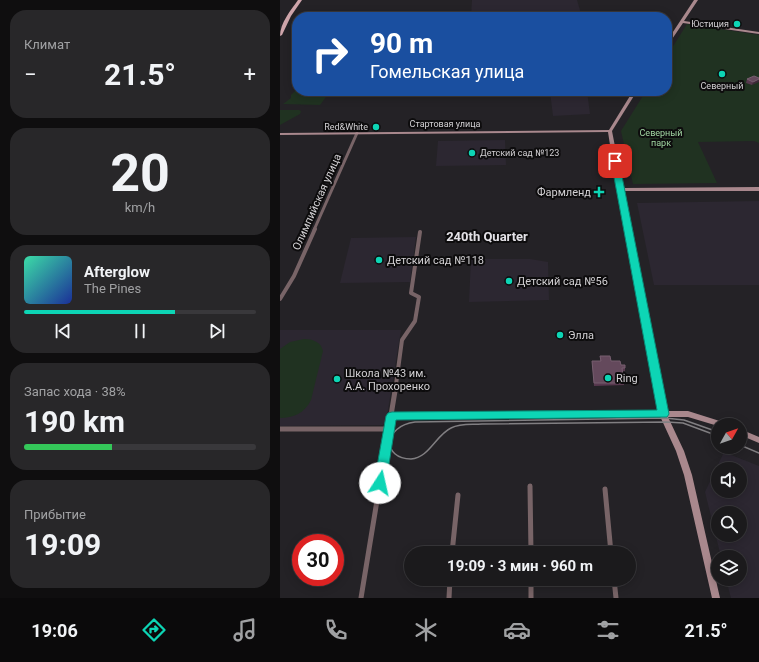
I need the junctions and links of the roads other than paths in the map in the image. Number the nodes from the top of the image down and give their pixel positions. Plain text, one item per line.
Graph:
1 (300, 0) edge
2 (696, 0) edge
3 (682, 22) junction
4 (759, 33) edge
5 (280, 35) edge
6 (672, 37) edge
7 (632, 96) edge
8 (610, 131) junction
9 (357, 133) junction
10 (280, 134) edge
11 (759, 189) edge
12 (620, 190) junction
13 (420, 232) dead end
14 (280, 299) edge
15 (663, 414) junction
16 (392, 416) junction
17 (711, 421) edge
18 (280, 429) edge
19 (389, 429) junction
20 (747, 435) edge
21 (759, 440) edge
22 (530, 486) dead end
23 (604, 489) dead end
24 (458, 495) dead end
25 (453, 546) edge
26 (531, 546) edge
27 (610, 546) edge
28 (449, 586) edge
29 (531, 586) edge
30 (615, 586) edge
31 (360, 598) edge
32 (448, 598) edge
33 (531, 598) edge
34 (616, 598) edge
35 (716, 598) edge

1 - 5 main road
2 - 3 main road
3 - 4 main road
3 - 6 main road
7 - 8 main road
8 - 9 main road, Стартовая улица
8 - 12 main road
9 - 10 main road, Стартовая улица
9 - 14 street, Олимпийская улица
11 - 12 main road
12 - 15 main road
13 - 16 street
15 - 16 street
15 - 17 main road
15 - 35 main road
16 - 19 street
18 - 19 street
19 - 31 street
20 - 21 main road
22 - 26 street
23 - 27 street
24 - 25 street
28 - 32 street
29 - 33 street
30 - 34 street

